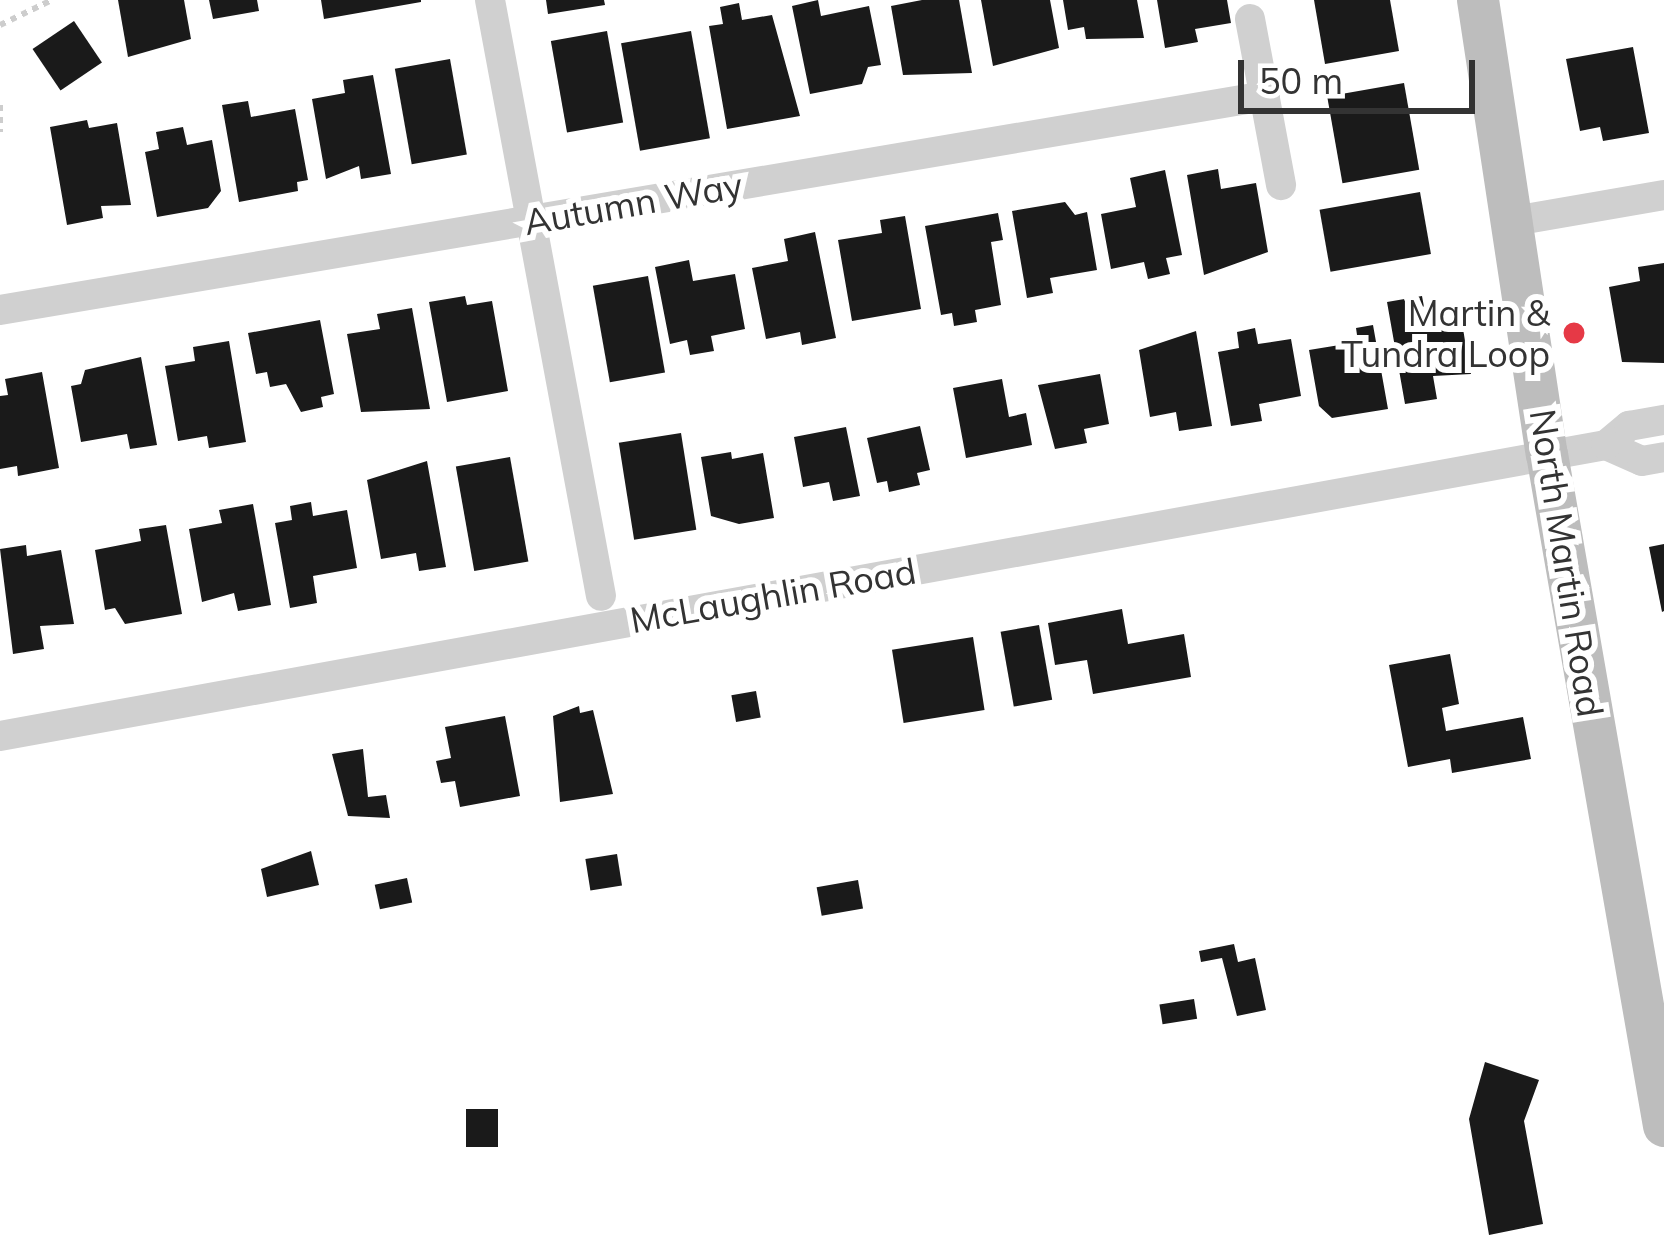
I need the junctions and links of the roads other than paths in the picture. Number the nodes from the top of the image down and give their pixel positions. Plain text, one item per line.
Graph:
1 (490, 0) edge
2 (1478, 0) edge
3 (1250, 19) dead end
4 (1265, 96) junction
5 (1281, 185) dead end
6 (1664, 195) edge
7 (531, 220) junction
8 (1514, 221) junction
9 (0, 310) edge
10 (1664, 419) edge
11 (1606, 445) junction
12 (1547, 454) junction
13 (1664, 457) edge
14 (601, 596) dead end
15 (0, 736) edge
16 (1664, 1126) edge

1 - 7 street
2 - 8 street, North Martin Road
3 - 4 street
4 - 5 street
4 - 7 street, Autumn Way
6 - 8 street
7 - 9 street, Autumn Way
7 - 14 street
8 - 12 street, North Martin Road
10 - 11 street
11 - 12 street, McLaughlin Road
11 - 13 street
12 - 15 street, McLaughlin Road
12 - 16 street, North Martin Road

